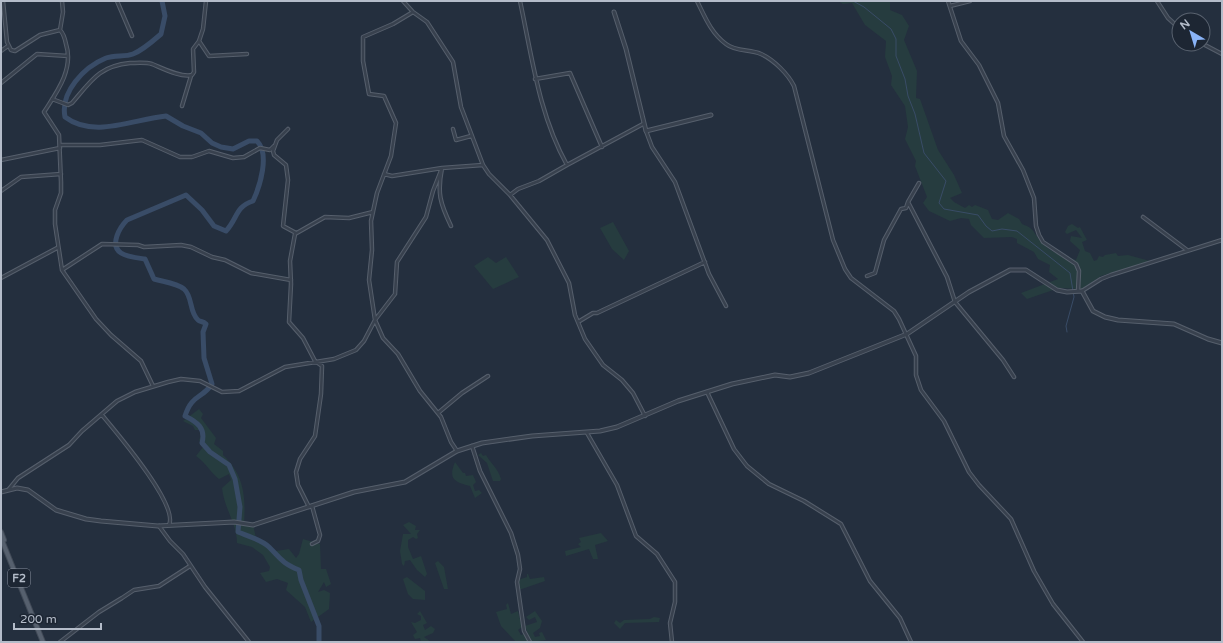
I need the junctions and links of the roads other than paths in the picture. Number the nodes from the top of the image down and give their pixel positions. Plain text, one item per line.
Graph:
1 (3, 1) edge
2 (62, 1) edge
3 (117, 1) edge
4 (206, 1) edge
5 (403, 1) edge
6 (520, 1) edge
7 (697, 1) edge
8 (948, 1) edge
9 (970, 1) edge
10 (1157, 1) edge
11 (950, 6) junction
12 (412, 12) junction
13 (614, 12) dead end
14 (1171, 21) edge
15 (60, 30) junction
16 (132, 36) dead end
17 (199, 41) junction
18 (8, 46) junction
19 (1211, 48) edge
20 (1, 50) edge
21 (247, 54) dead end
22 (1222, 54) edge
23 (68, 56) junction
24 (190, 76) junction
25 (536, 79) junction
26 (1, 83) edge
27 (52, 99) junction
28 (182, 106) dead end
29 (712, 115) dead end
30 (643, 124) junction
31 (288, 129) dead end
32 (453, 129) dead end
33 (646, 131) junction
34 (471, 136) junction
35 (274, 146) junction
36 (60, 147) junction
37 (602, 147) junction
38 (1, 160) edge
39 (483, 165) junction
40 (567, 166) junction
41 (442, 168) junction
42 (61, 174) junction
43 (384, 174) junction
44 (919, 183) dead end
45 (1, 191) edge
46 (510, 194) junction
47 (908, 202) junction
48 (373, 212) junction
49 (1143, 217) dead end
50 (451, 226) dead end
51 (296, 233) junction
52 (1222, 240) edge
53 (57, 248) junction
54 (1187, 250) junction
55 (705, 262) junction
56 (62, 270) junction
57 (867, 276) dead end
58 (1, 278) edge
59 (291, 280) junction
60 (1075, 291) junction
61 (1082, 291) junction
62 (955, 302) junction
63 (726, 306) dead end
64 (375, 320) junction
65 (578, 322) junction
66 (907, 334) junction
67 (1222, 343) edge
68 (318, 362) junction
69 (488, 376) dead end
70 (1014, 377) dead end
71 (153, 386) junction
72 (707, 392) junction
73 (438, 413) junction
74 (102, 415) junction
75 (645, 416) junction
76 (587, 433) junction
77 (472, 446) junction
78 (457, 451) junction
79 (9, 489) junction
80 (1, 492) edge
81 (311, 506) junction
82 (169, 524) junction
83 (158, 526) junction
84 (1, 532) edge
85 (1, 538) edge
86 (312, 544) dead end
87 (190, 566) junction
88 (36, 624) junction
89 (43, 642) edge
90 (60, 642) edge
91 (249, 642) edge
92 (530, 642) edge
93 (672, 642) edge
94 (911, 642) edge
95 (1083, 642) edge

1 - 18 street
2 - 15 street
3 - 16 street
4 - 17 street
5 - 12 street
6 - 25 street
7 - 66 street
8 - 11 street
9 - 11 street
10 - 14 street
11 - 60 street
12 - 34 street
12 - 43 street
13 - 30 street
15 - 18 street
15 - 23 street
17 - 21 street
17 - 24 street
18 - 20 street
19 - 22 street
23 - 26 street
23 - 27 street
24 - 27 street
24 - 28 street
25 - 37 street
25 - 40 street
27 - 36 street
29 - 33 street
30 - 33 street
30 - 37 street
31 - 35 street
32 - 34 street
33 - 55 street
34 - 39 street
35 - 36 street
35 - 51 street
36 - 38 street
36 - 42 street
37 - 40 street
39 - 41 street
39 - 46 street
40 - 46 street
41 - 43 street
41 - 50 street
41 - 64 street
42 - 45 street
42 - 53 street
43 - 48 street
44 - 47 street
46 - 65 street
47 - 57 street
47 - 62 street
48 - 51 street
48 - 64 street
49 - 54 street
51 - 59 street
52 - 54 street
53 - 56 street
53 - 58 street
54 - 61 street
55 - 63 street
55 - 65 street
56 - 59 street
56 - 71 street
59 - 68 street
60 - 61 street
60 - 62 street
61 - 67 street
62 - 66 street
62 - 70 street
64 - 68 street
64 - 73 street
65 - 75 street
66 - 72 street
66 - 95 street
68 - 71 street
68 - 81 street
69 - 73 street
71 - 74 street
72 - 75 street
72 - 94 street
73 - 78 street
74 - 79 street
74 - 82 street
75 - 76 street
76 - 77 street
76 - 93 street
77 - 78 street
77 - 92 street
78 - 81 street
79 - 80 street
79 - 83 street
81 - 82 street
81 - 86 street
82 - 83 street
83 - 87 street
84 - 88 main road, F2
85 - 88 main road, F2
87 - 90 street
87 - 91 street
88 - 89 main road, F2

